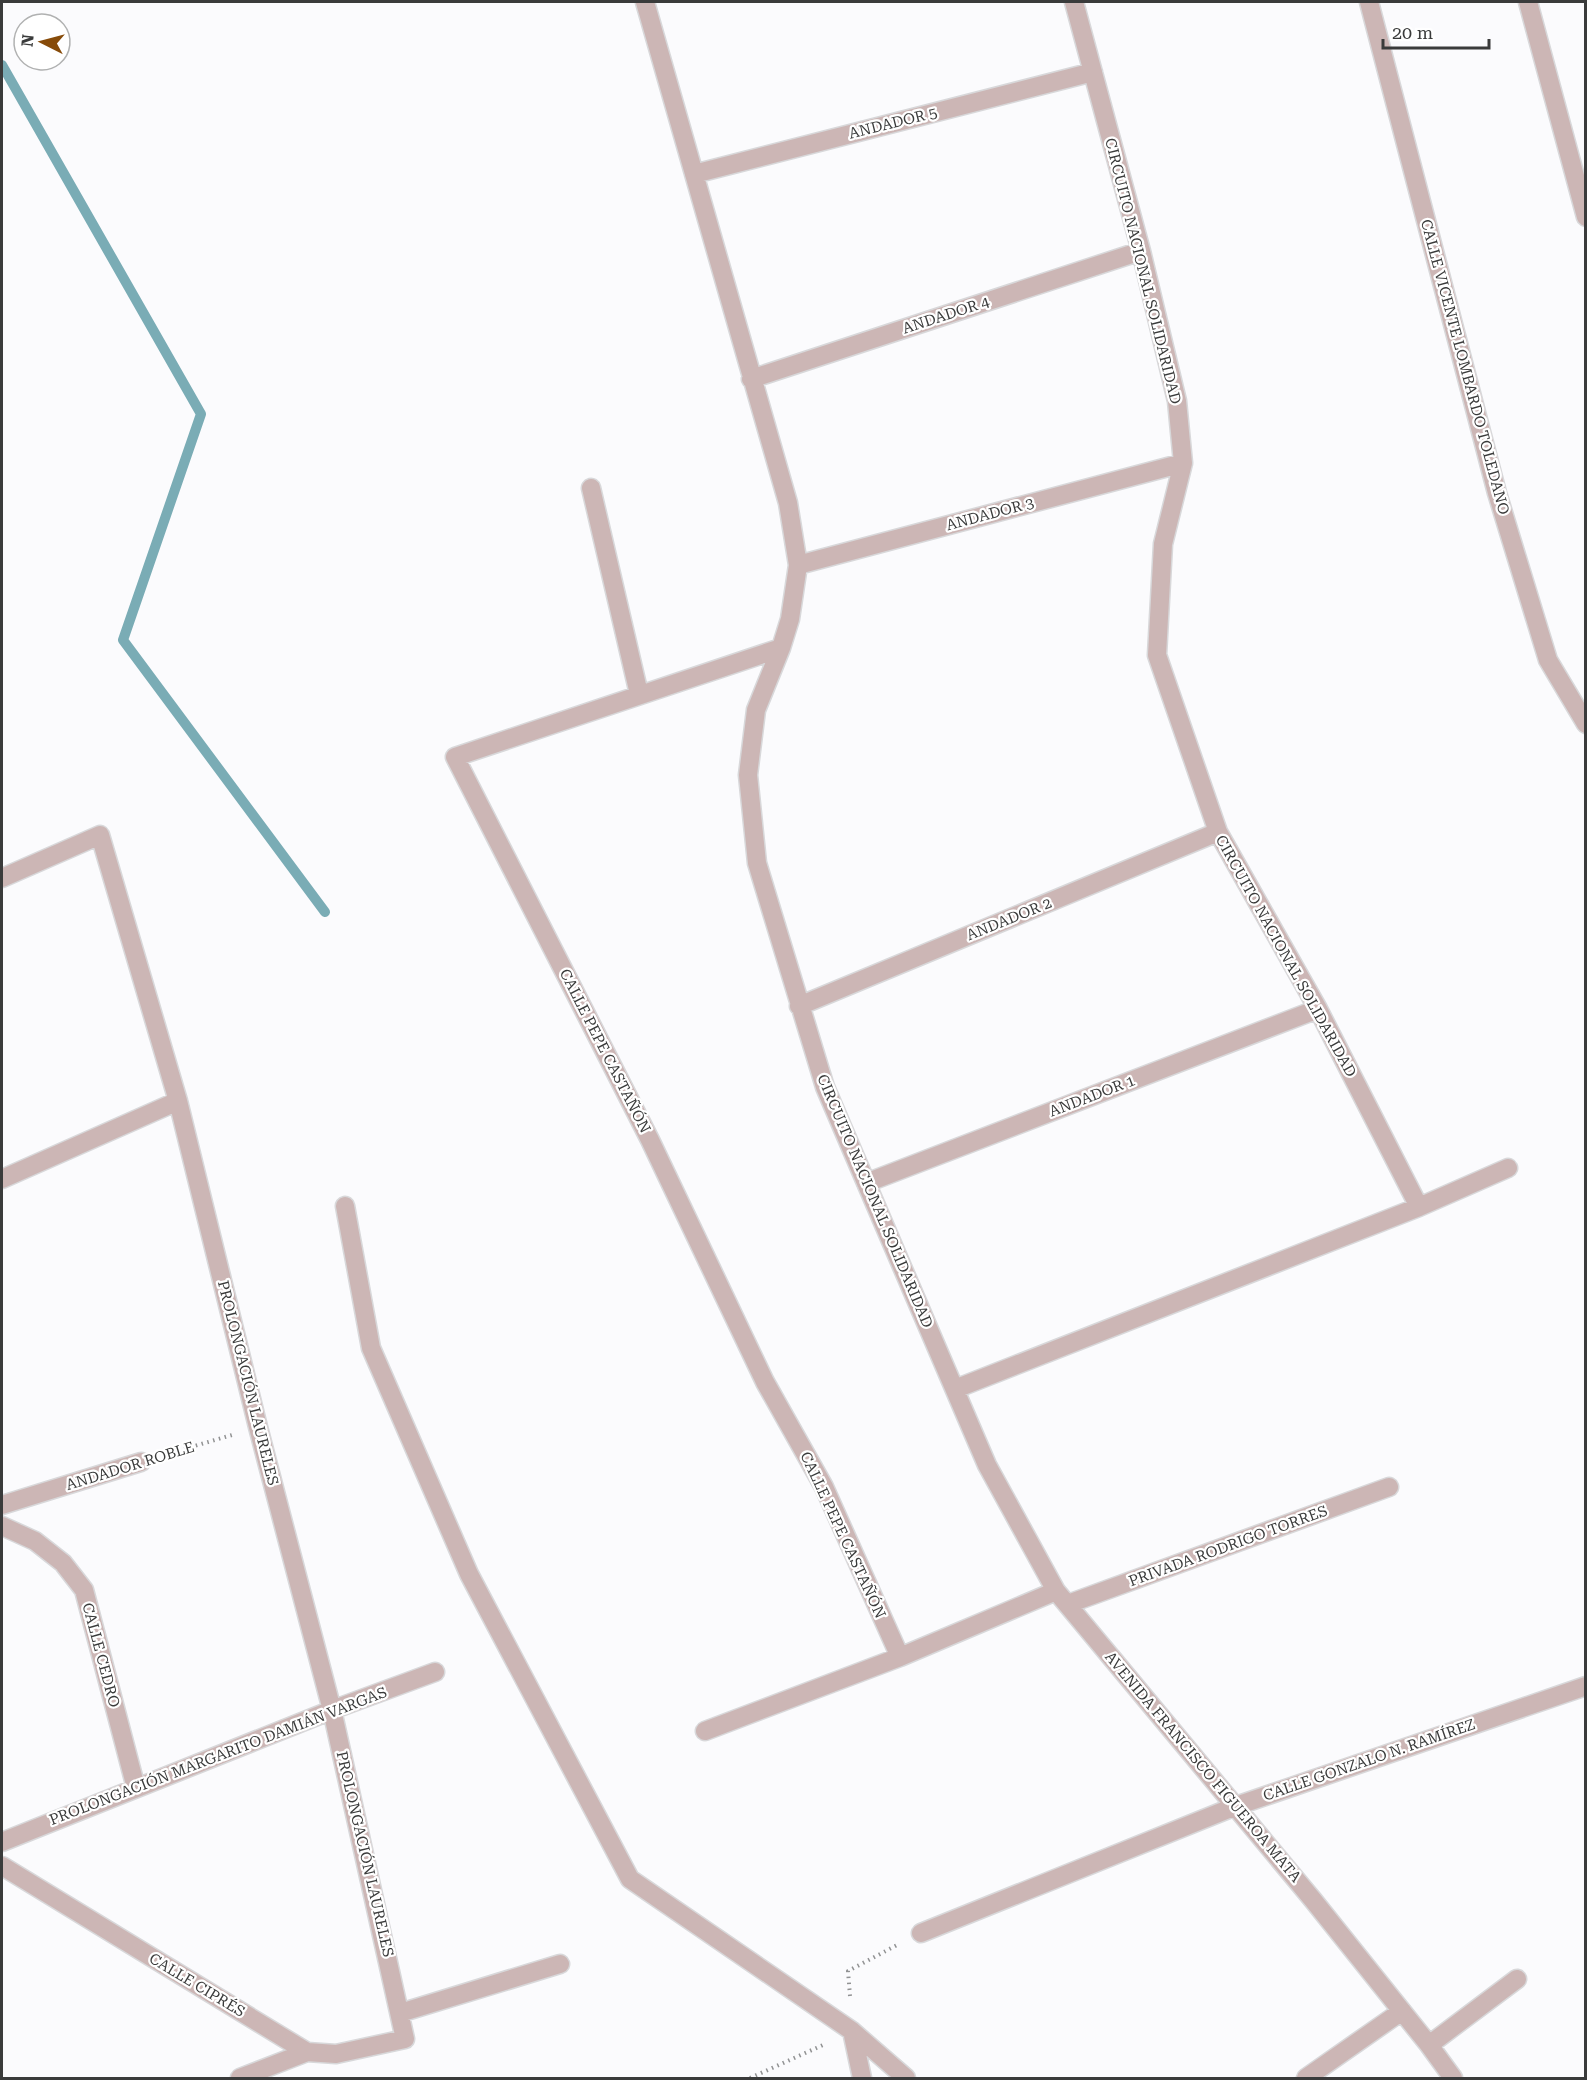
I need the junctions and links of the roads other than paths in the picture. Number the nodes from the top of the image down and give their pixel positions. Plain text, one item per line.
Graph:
1 (645, 2) edge
2 (1074, 2) edge
3 (1369, 2) edge
4 (1528, 2) edge
5 (1093, 72) junction
6 (694, 174) junction
7 (1586, 217) edge
8 (1141, 251) junction
9 (751, 379) junction
10 (1183, 463) junction
11 (591, 488) dead end
12 (798, 565) junction
13 (781, 648) junction
14 (639, 694) junction
15 (1583, 713) edge
16 (1218, 832) junction
17 (2, 878) edge
18 (799, 1006) junction
19 (1318, 1009) junction
20 (178, 1101) junction
21 (1508, 1168) dead end
22 (2, 1179) edge
23 (866, 1183) junction
24 (345, 1206) dead end
25 (1419, 1207) junction
26 (955, 1389) junction
27 (141, 1462) road end
28 (1389, 1487) dead end
29 (2, 1505) edge
30 (2, 1526) edge
31 (1062, 1597) junction
32 (900, 1657) junction
33 (435, 1672) dead end
34 (1586, 1686) edge
35 (332, 1710) junction
36 (705, 1731) dead end
37 (135, 1788) junction
38 (1236, 1806) junction
39 (2, 1842) edge
40 (2, 1866) edge
41 (921, 1933) road end
42 (560, 1964) dead end
43 (1516, 1979) dead end
44 (1402, 2011) junction
45 (400, 2013) junction
46 (852, 2031) junction
47 (405, 2038) joint
48 (1429, 2045) junction
49 (307, 2052) junction
50 (240, 2079) edge
51 (862, 2079) edge
52 (906, 2079) edge
53 (1306, 2079) edge
54 (1453, 2079) edge

1 - 6 street, CIRCUITO NACIONAL SOLIDARIDAD
2 - 5 street, CIRCUITO NACIONAL SOLIDARIDAD
3 - 15 street, CALLE VICENTE LOMBARDO TOLEDANO
4 - 7 street
5 - 6 street, ANDADOR 5
5 - 8 street, CIRCUITO NACIONAL SOLIDARIDAD
6 - 9 street, CIRCUITO NACIONAL SOLIDARIDAD
8 - 9 street, ANDADOR 4
8 - 10 street, CIRCUITO NACIONAL SOLIDARIDAD
9 - 12 street, CIRCUITO NACIONAL SOLIDARIDAD
10 - 12 street, ANDADOR 3
10 - 16 street, CIRCUITO NACIONAL SOLIDARIDAD
11 - 14 street
12 - 13 street, CIRCUITO NACIONAL SOLIDARIDAD
13 - 14 street, CALLE PEPE CASTAÑÓN
13 - 18 street, CIRCUITO NACIONAL SOLIDARIDAD
14 - 32 street, CALLE PEPE CASTAÑÓN
16 - 18 street, ANDADOR 2
16 - 19 street, CIRCUITO NACIONAL SOLIDARIDAD
17 - 20 street, PROLONGACIÓN LAURELES
18 - 23 street, CIRCUITO NACIONAL SOLIDARIDAD
19 - 23 street, ANDADOR 1
19 - 25 street, CIRCUITO NACIONAL SOLIDARIDAD
20 - 22 street
20 - 35 street, PROLONGACIÓN LAURELES
21 - 25 street
23 - 26 street, CIRCUITO NACIONAL SOLIDARIDAD
24 - 46 street
25 - 26 street
26 - 31 street, CIRCUITO NACIONAL SOLIDARIDAD
27 - 29 street, ANDADOR ROBLE
28 - 31 street, PRIVADA RODRIGO TORRES
30 - 37 street, CALLE CEDRO
31 - 32 street
31 - 38 street, AVENIDA FRANCISCO FIGUEROA MATA
32 - 36 street
33 - 35 street, PROLONGACIÓN MARGARITO DAMIÁN VARGAS
34 - 38 street, CALLE GONZALO N. RAMÍREZ
35 - 37 street, PROLONGACIÓN MARGARITO DAMIÁN VARGAS
35 - 45 street, PROLONGACIÓN LAURELES
37 - 39 street, PROLONGACIÓN MARGARITO DAMIÁN VARGAS
38 - 41 street, CALLE GONZALO N. RAMÍREZ
38 - 44 street, AVENIDA FRANCISCO FIGUEROA MATA
40 - 49 street, CALLE CIPRÉS
42 - 45 street
43 - 48 street
44 - 48 street, AVENIDA FRANCISCO FIGUEROA MATA
44 - 53 street
45 - 47 street, PROLONGACIÓN LAURELES
46 - 51 street
46 - 52 street
47 - 49 street, CALLE CIPRÉS
48 - 54 street, AVENIDA FRANCISCO FIGUEROA MATA
49 - 50 street

